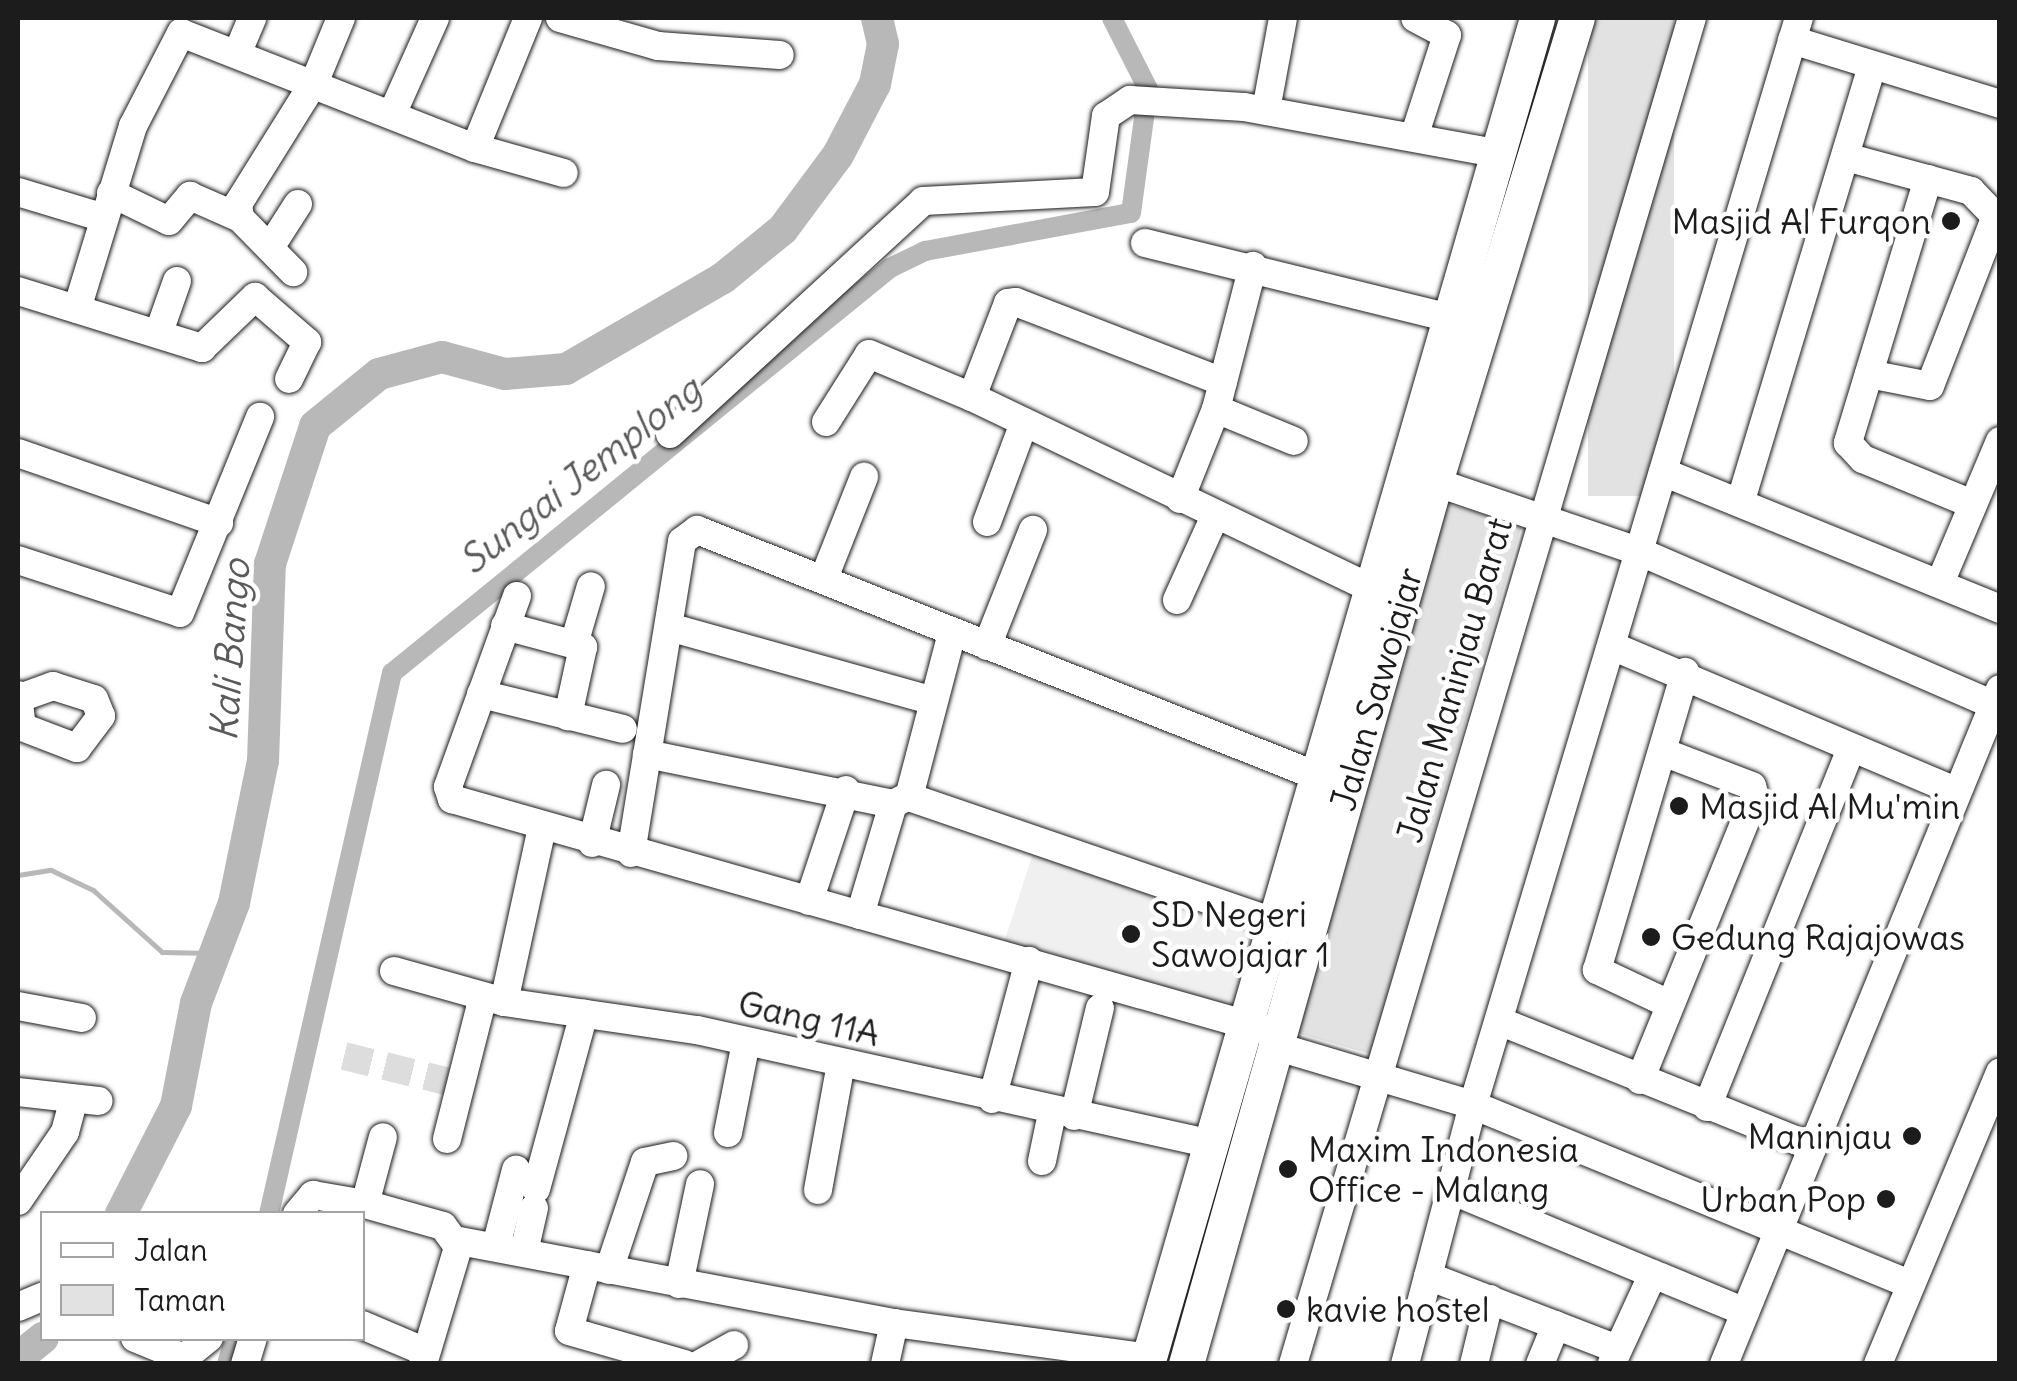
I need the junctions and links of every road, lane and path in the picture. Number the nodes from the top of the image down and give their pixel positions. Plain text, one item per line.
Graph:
1 (252, 18) edge
2 (341, 18) edge
3 (435, 18) edge
4 (528, 18) edge
5 (560, 18) edge
6 (1283, 18) edge
7 (1415, 18) edge
8 (1537, 18) edge
9 (1577, 18) edge
10 (1692, 18) edge
11 (1796, 29) edge
12 (237, 54) junction
13 (780, 55) dead end
14 (1872, 65) junction
15 (315, 81) junction
16 (2000, 104) edge
17 (1266, 110) junction
18 (394, 112) junction
19 (1414, 137) junction
20 (475, 148) junction
21 (1494, 153) junction
22 (1846, 157) junction
23 (564, 173) dead end
24 (1928, 179) junction
25 (18, 192) edge
26 (298, 204) dead end
27 (108, 205) junction
28 (240, 218) junction
29 (1998, 218) edge
30 (1145, 243) dead end
31 (272, 246) junction
32 (1483, 260) junction
33 (1253, 266) junction
34 (292, 272) dead end
35 (177, 281) dead end
36 (18, 291) edge
37 (77, 310) junction
38 (1446, 318) junction
39 (159, 332) junction
40 (1869, 374) junction
41 (289, 379) dead end
42 (1220, 396) junction
43 (972, 398) junction
44 (260, 417) dead end
45 (826, 422) dead end
46 (1024, 423) junction
47 (670, 434) dead end
48 (1294, 440) dead end
49 (2000, 441) edge
50 (18, 452) edge
51 (1663, 472) junction
52 (864, 477) dead end
53 (1435, 482) junction
54 (1180, 499) junction
55 (1741, 500) junction
56 (1972, 504) junction
57 (1541, 514) junction
58 (1214, 518) junction
59 (219, 522) junction
60 (986, 522) dead end
61 (1033, 530) dead end
62 (1638, 551) junction
63 (18, 560) edge
64 (824, 578) junction
65 (1940, 583) junction
66 (591, 586) dead end
67 (1373, 589) junction
68 (517, 596) dead end
69 (1176, 600) dead end
70 (2000, 609) edge
71 (505, 626) junction
72 (669, 627) junction
73 (952, 634) junction
74 (574, 644) junction
75 (986, 646) junction
76 (1612, 646) junction
77 (1685, 672) junction
78 (481, 694) junction
79 (931, 700) junction
80 (1997, 701) edge
81 (568, 716) junction
82 (623, 730) dead end
83 (1851, 748) junction
84 (1662, 752) junction
85 (647, 754) junction
86 (1317, 776) junction
87 (606, 785) dead end
88 (846, 790) junction
89 (1955, 791) junction
90 (901, 801) junction
91 (542, 828) junction
92 (592, 843) junction
93 (631, 853) junction
94 (809, 900) junction
95 (860, 914) junction
96 (1272, 921) junction
97 (1029, 962) junction
98 (394, 970) dead end
99 (494, 999) junction
100 (1669, 1004) junction
101 (18, 1006) edge
102 (1100, 1008) dead end
103 (584, 1012) junction
104 (82, 1018) dead end
105 (1499, 1022) junction
106 (1264, 1032) junction
107 (746, 1042) junction
108 (841, 1064) junction
109 (1376, 1073) junction
110 (1640, 1080) junction
111 (1998, 1081) edge
112 (18, 1092) edge
113 (992, 1099) junction
114 (1473, 1105) junction
115 (1707, 1107) junction
116 (1063, 1114) junction
117 (728, 1133) dead end
118 (383, 1137) dead end
119 (447, 1139) dead end
120 (1208, 1143) junction
121 (1812, 1147) junction
122 (673, 1156) dead end
123 (1042, 1161) dead end
124 (700, 1184) dead end
125 (529, 1189) junction
126 (818, 1190) dead end
127 (1453, 1191) junction
128 (18, 1201) edge
129 (365, 1204) junction
130 (299, 1211) edge
131 (1778, 1231) junction
132 (456, 1244) junction
133 (496, 1246) junction
134 (524, 1252) junction
135 (598, 1267) junction
136 (1653, 1274) junction
137 (1428, 1276) junction
138 (679, 1284) junction
139 (1909, 1284) junction
140 (1490, 1299) junction
141 (1745, 1312) junction
142 (894, 1324) junction
143 (1556, 1325) junction
144 (365, 1327) edge
145 (142, 1341) edge
146 (205, 1341) edge
147 (734, 1345) dead end
148 (1614, 1356) edge
149 (425, 1358) edge
150 (1147, 1361) edge
151 (684, 1364) edge
152 (700, 1364) edge
153 (886, 1364) edge
154 (1186, 1364) edge
155 (1293, 1364) edge
156 (1406, 1364) edge
157 (1474, 1364) edge
158 (1540, 1364) edge
159 (1724, 1364) edge
160 (1878, 1364) edge

1 - 12 street
2 - 15 street
3 - 18 street
4 - 20 street
5 - 13 street
6 - 17 street
7 - 19 street
8 - 21 main road, Jalan Sawojajar
9 - 32 main road, Jalan Sawojajar
10 - 57 street, Jalan Maninjau Barat
11 - 14 street
11 - 51 street
12 - 15 street
12 - 27 street
14 - 16 street
14 - 22 street
15 - 18 street
15 - 28 street
17 - 19 street
17 - 47 street
18 - 20 street
19 - 21 street
20 - 23 street
21 - 32 main road, Jalan Sawojajar
22 - 24 street
22 - 55 street
24 - 29 street
24 - 40 street
25 - 27 street
26 - 31 street
27 - 28 street
27 - 37 street
28 - 31 street
29 - 40 street
30 - 33 street
31 - 34 street
32 - 38 main road, Jalan Sawojajar
32 - 53 main road, Jalan Sawojajar
33 - 38 street
33 - 42 street
35 - 39 street
36 - 37 street
37 - 39 street
38 - 67 main road, Jalan Sawojajar
39 - 41 street
40 - 56 street
42 - 43 street
42 - 48 street
42 - 54 street
43 - 45 street
43 - 46 street
44 - 59 street
46 - 54 street
46 - 60 street
49 - 56 street
50 - 59 street
51 - 55 street
51 - 62 street
52 - 64 street
53 - 57 street
53 - 106 main road, Jalan Sawojajar
54 - 58 street
55 - 65 street
56 - 65 street
57 - 62 street
57 - 109 street, Jalan Maninjau Barat
58 - 67 street
58 - 69 street
59 - 63 street
61 - 75 street
62 - 76 street
62 - 80 street
64 - 72 street
64 - 73 street
65 - 70 street
66 - 74 street
67 - 86 main road, Jalan Sawojajar
68 - 71 street
71 - 74 street
71 - 78 street
72 - 79 street
72 - 85 street
73 - 75 street
73 - 79 street
74 - 81 street
75 - 86 street
76 - 77 street
76 - 105 street
77 - 83 street
77 - 84 street
78 - 81 street
78 - 91 street
79 - 90 street
80 - 89 street
81 - 82 street
83 - 89 street
83 - 115 street
84 - 100 street
84 - 100 street
85 - 88 street
85 - 93 street
86 - 96 main road, Jalan Sawojajar
87 - 92 street
88 - 90 street
88 - 94 street
89 - 121 street
90 - 95 street
90 - 96 street
91 - 92 street
91 - 99 street
92 - 93 street
93 - 94 street
94 - 95 street
95 - 97 street
96 - 106 main road, Jalan Sawojajar
97 - 106 street
97 - 113 street
98 - 99 street, Gang 11A
99 - 103 street, Gang 11A
99 - 119 street
100 - 110 street
101 - 104 street
102 - 116 street
103 - 107 street, Gang 11A
103 - 125 street
105 - 110 street
105 - 114 street
106 - 109 street
106 - 120 main road, Jalan Sawojajar
106 - 154 main road, Jalan Sawojajar
107 - 108 street, Gang 11A
107 - 117 street
108 - 113 street, Gang 11A
108 - 126 street
109 - 114 street
109 - 155 street, Jalan Maninjau Barat
110 - 115 street
111 - 139 street
112 - 128 street
113 - 116 street, Gang 11A
114 - 127 street
114 - 131 street
115 - 121 street
116 - 120 street, Gang 11A
116 - 123 street
118 - 129 street
120 - 150 main road, Jalan Sawojajar
121 - 131 street
122 - 135 street
124 - 138 street
125 - 133 street
125 - 134 street
127 - 136 street
127 - 137 street
129 - 130 street
129 - 132 street
131 - 139 street
131 - 141 street
132 - 133 street
132 - 149 street
133 - 134 street
134 - 135 street
135 - 138 street
135 - 151 street
136 - 141 street
136 - 148 street
137 - 140 street
137 - 156 street
138 - 142 street
139 - 160 street
140 - 143 street
140 - 157 street
141 - 159 street
142 - 150 street
142 - 153 street
143 - 148 street
143 - 158 street
144 - 149 street
145 - 146 street
147 - 152 street

